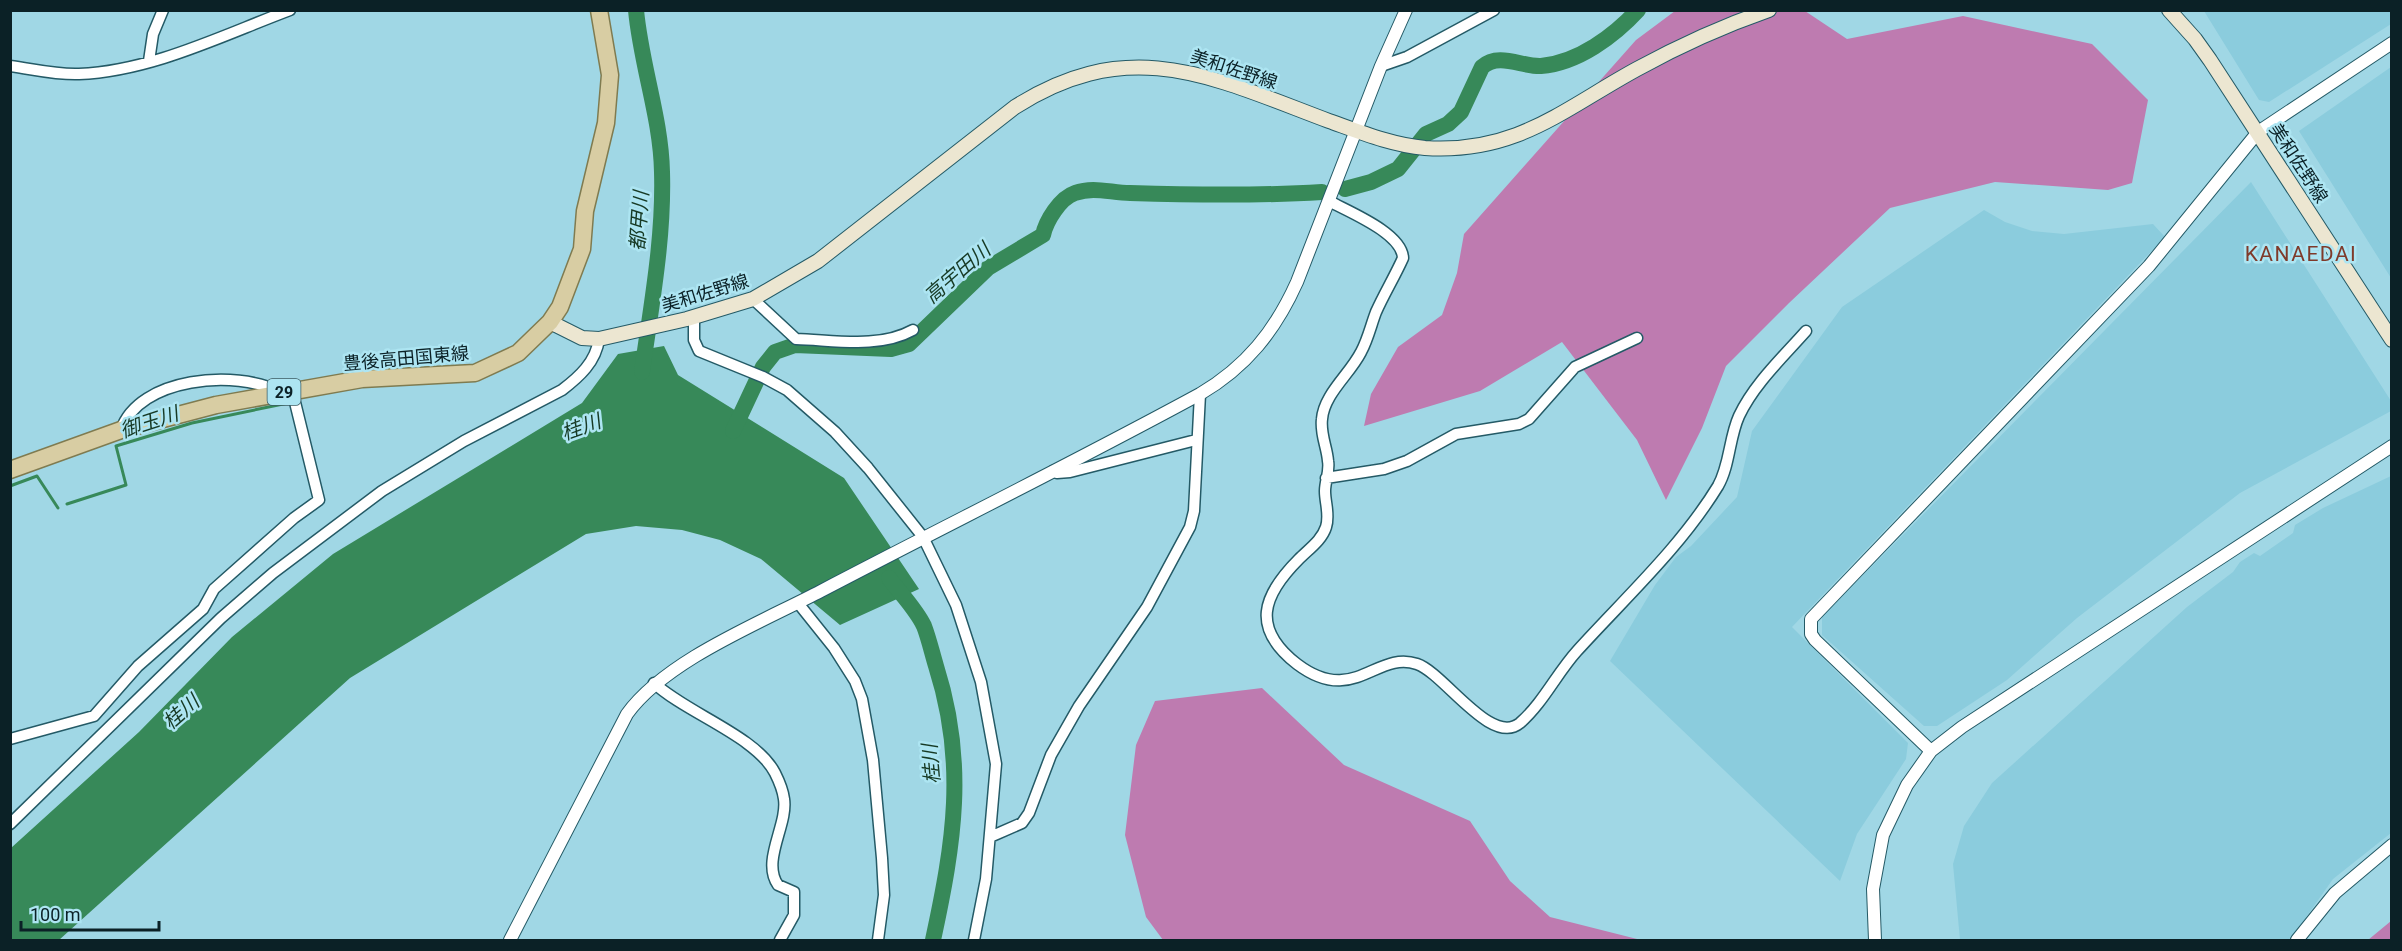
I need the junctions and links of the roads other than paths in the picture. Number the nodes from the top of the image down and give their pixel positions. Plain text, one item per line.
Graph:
1 (163, 10) edge
2 (290, 10) edge
3 (599, 10) edge
4 (1406, 10) edge
5 (1494, 10) edge
6 (1769, 10) edge
7 (2169, 10) edge
8 (2391, 43) edge
9 (149, 61) junction
10 (10, 66) edge
11 (1381, 66) junction
12 (1357, 131) junction
13 (2258, 132) junction
14 (1329, 201) junction
15 (753, 299) junction
16 (690, 318) junction
17 (550, 322) junction
18 (913, 330) dead end
19 (1806, 331) dead end
20 (606, 338) junction
21 (1637, 338) dead end
22 (2391, 340) edge
23 (286, 391) junction
24 (1200, 394) junction
25 (122, 430) junction
26 (1196, 440) junction
27 (2391, 446) edge
28 (10, 470) edge
29 (1053, 471) junction
30 (1326, 478) junction
31 (920, 539) junction
32 (799, 602) junction
33 (654, 683) junction
34 (10, 739) edge
35 (1931, 751) junction
36 (10, 824) edge
37 (990, 837) junction
38 (2391, 845) edge
39 (510, 940) edge
40 (780, 940) edge
41 (878, 940) edge
42 (974, 940) edge
43 (1875, 940) edge
44 (2297, 940) edge

1 - 9 street
2 - 9 street
3 - 17 main road, 豊後高田国東線 / 29
4 - 11 street
5 - 11 street
6 - 12 main road, 美和佐野線
7 - 13 main road, 美和佐野線
8 - 13 street
9 - 10 street
11 - 12 street
12 - 14 street
12 - 15 main road, 美和佐野線
13 - 22 main road, 美和佐野線
13 - 35 street
14 - 24 street
14 - 30 street
15 - 16 main road, 美和佐野線
15 - 18 street
16 - 20 main road, 美和佐野線
16 - 31 street
17 - 20 main road, 美和佐野線
17 - 23 main road, 豊後高田国東線 / 29
19 - 30 street
20 - 36 street
21 - 30 street
23 - 25 main road, 豊後高田国東線 / 29
23 - 25 street
23 - 34 street
24 - 26 street
24 - 29 street
25 - 28 main road, 豊後高田国東線 / 29
26 - 29 street
26 - 37 street
27 - 35 street
29 - 31 street
31 - 32 street
31 - 37 street
32 - 33 street
32 - 41 street
33 - 39 street
33 - 40 street
35 - 43 street
37 - 42 street
38 - 44 street

